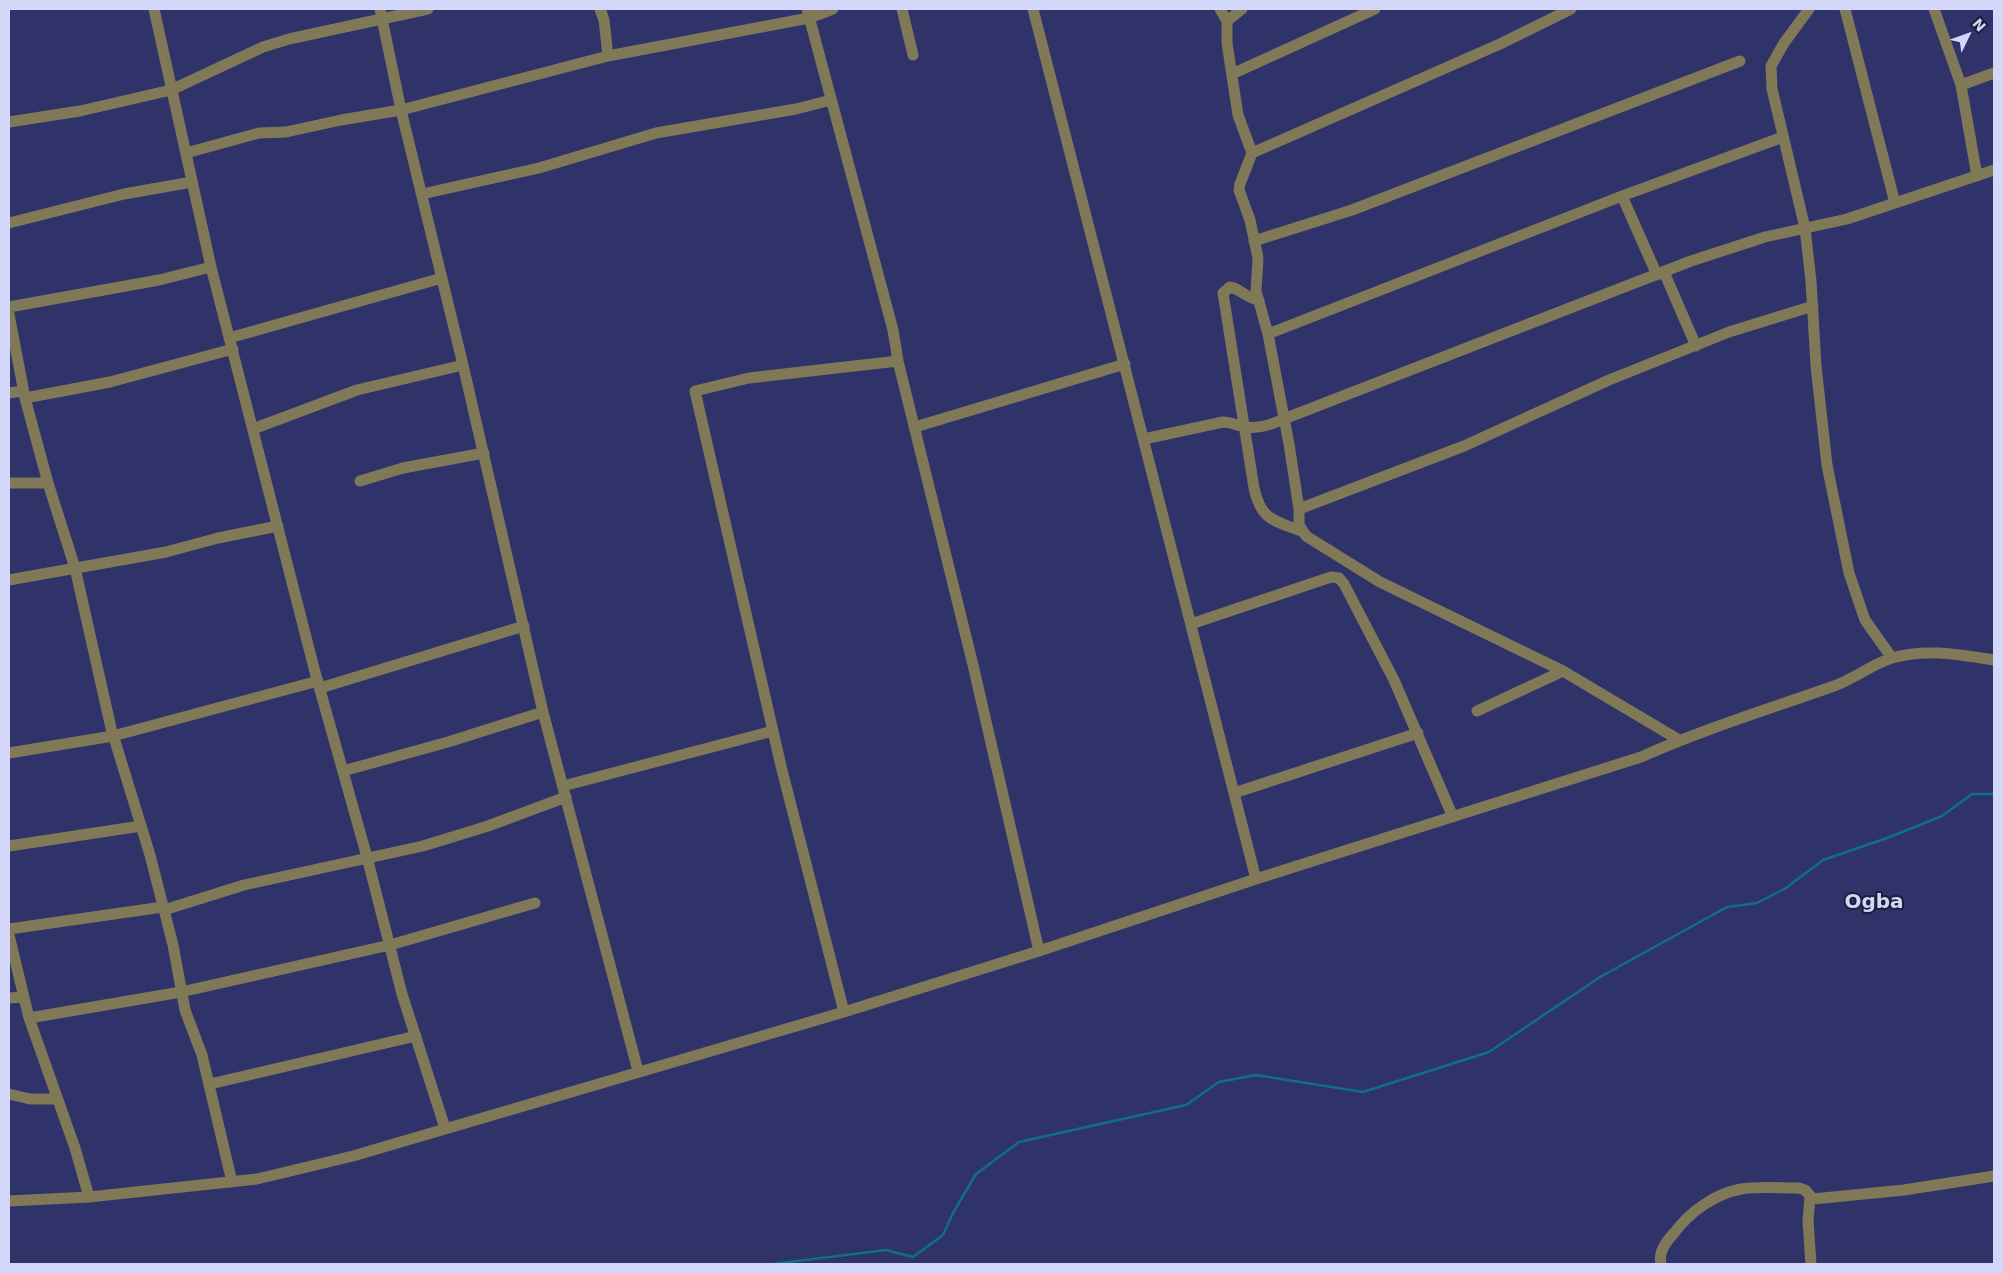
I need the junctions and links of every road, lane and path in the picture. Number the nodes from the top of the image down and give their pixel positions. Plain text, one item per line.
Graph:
1 (154, 9) edge
2 (428, 9) edge
3 (600, 9) edge
4 (833, 9) edge
5 (902, 9) edge
6 (1033, 9) edge
7 (1220, 9) edge
8 (1242, 9) edge
9 (1374, 9) edge
10 (1570, 9) edge
11 (1809, 9) edge
12 (1845, 9) edge
13 (1934, 9) edge
14 (808, 13) edge
15 (381, 14) edge
16 (1227, 21) junction
17 (913, 54) dead end
18 (608, 56) junction
19 (1740, 61) dead end
20 (1994, 73) edge
21 (1232, 74) junction
22 (1961, 85) junction
23 (172, 90) junction
24 (831, 100) junction
25 (401, 110) junction
26 (9, 122) edge
27 (1783, 137) junction
28 (186, 153) junction
29 (1252, 153) junction
30 (1994, 170) edge
31 (1977, 176) junction
32 (192, 182) junction
33 (422, 194) junction
34 (1622, 196) junction
35 (1895, 203) junction
36 (9, 223) edge
37 (1805, 228) junction
38 (1254, 241) junction
39 (211, 267) junction
40 (1660, 274) junction
41 (442, 278) junction
42 (1259, 300) junction
43 (1813, 306) junction
44 (9, 307) edge
45 (9, 314) edge
46 (1268, 334) junction
47 (230, 338) junction
48 (1696, 346) junction
49 (233, 349) junction
50 (898, 361) junction
51 (1125, 364) junction
52 (463, 365) junction
53 (9, 393) edge
54 (24, 395) junction
55 (1283, 419) junction
56 (915, 427) junction
57 (1243, 427) junction
58 (253, 429) junction
59 (1144, 439) junction
60 (484, 453) junction
61 (360, 481) dead end
62 (9, 483) edge
63 (48, 483) junction
64 (1299, 509) junction
65 (278, 526) junction
66 (1302, 531) junction
67 (75, 568) junction
68 (9, 580) edge
69 (1191, 624) junction
70 (524, 626) junction
71 (1892, 658) junction
72 (1994, 660) edge
73 (1563, 671) junction
74 (319, 684) junction
75 (1477, 711) dead end
76 (544, 712) junction
77 (773, 730) junction
78 (1418, 733) junction
79 (113, 736) junction
80 (1679, 740) junction
81 (9, 753) edge
82 (343, 771) junction
83 (565, 792) junction
84 (1234, 793) junction
85 (1453, 817) junction
86 (141, 826) junction
87 (9, 846) edge
88 (367, 857) junction
89 (1256, 879) junction
90 (535, 903) dead end
91 (164, 909) junction
92 (9, 929) edge
93 (9, 935) edge
94 (390, 944) junction
95 (1039, 952) junction
96 (181, 992) junction
97 (24, 997) junction
98 (9, 998) edge
99 (844, 1012) junction
100 (29, 1018) junction
101 (416, 1036) junction
102 (638, 1071) junction
103 (210, 1084) junction
104 (9, 1094) edge
105 (57, 1099) junction
106 (445, 1128) junction
107 (1994, 1176) edge
108 (232, 1182) junction
109 (89, 1197) junction
110 (1810, 1197) junction
111 (9, 1201) edge
112 (1661, 1264) edge
113 (1811, 1264) edge

1 - 23 street
2 - 15 street
3 - 18 street
4 - 14 street
5 - 17 street
6 - 51 street
7 - 16 street
8 - 16 street
9 - 21 street
10 - 29 street
11 - 27 street
12 - 35 street
13 - 22 street
14 - 18 street
14 - 24 street
15 - 23 street
15 - 25 street
16 - 21 street
18 - 25 street
19 - 38 street
20 - 22 street
21 - 29 street
22 - 31 street
23 - 26 street
23 - 28 street
24 - 33 street
24 - 50 street
25 - 28 street
25 - 33 street
27 - 34 street
27 - 37 street
28 - 32 street
29 - 38 street
30 - 31 street
31 - 35 street
32 - 36 street
32 - 39 street
33 - 41 street
34 - 40 street
34 - 46 street
35 - 37 street
37 - 40 street
37 - 43 street
38 - 42 street
39 - 44 street
39 - 47 street
40 - 48 street
40 - 55 street
41 - 47 street
41 - 52 street
42 - 46 street
42 - 57 street
43 - 48 street
43 - 71 street
45 - 54 street
46 - 55 street
47 - 49 street
48 - 64 street
49 - 54 street
49 - 58 street
50 - 56 street
50 - 77 street
51 - 56 street
51 - 59 street
52 - 58 street
52 - 60 street
53 - 54 street
54 - 63 street
55 - 57 street
55 - 64 street
56 - 95 street
57 - 59 street
57 - 66 street
58 - 65 street
59 - 69 street
60 - 61 street
60 - 70 street
62 - 63 street
63 - 67 street
64 - 66 street
65 - 67 street
65 - 74 street
66 - 73 street
67 - 68 street
67 - 79 street
69 - 78 street
69 - 84 street
70 - 74 street
70 - 76 street
71 - 72 street
71 - 80 street
73 - 75 street
73 - 80 street
74 - 79 street
74 - 82 street
76 - 82 street
76 - 83 street
77 - 83 street
77 - 99 street
78 - 84 street
78 - 85 street
79 - 81 street
79 - 86 street
80 - 85 street
82 - 88 street
83 - 88 street
83 - 102 street
84 - 89 street
85 - 89 street
86 - 87 street
86 - 91 street
88 - 91 street
88 - 94 street
89 - 95 street
90 - 94 street
91 - 92 street
91 - 96 street
93 - 97 street
94 - 96 street
94 - 101 street
95 - 99 street
96 - 100 street
96 - 103 street
97 - 98 street
97 - 100 street
99 - 102 street
100 - 105 street
101 - 103 street
101 - 106 street
102 - 106 street
103 - 108 street
104 - 105 street
105 - 109 street
106 - 108 street
107 - 110 street
108 - 109 street
109 - 111 street
110 - 112 street
110 - 113 street

